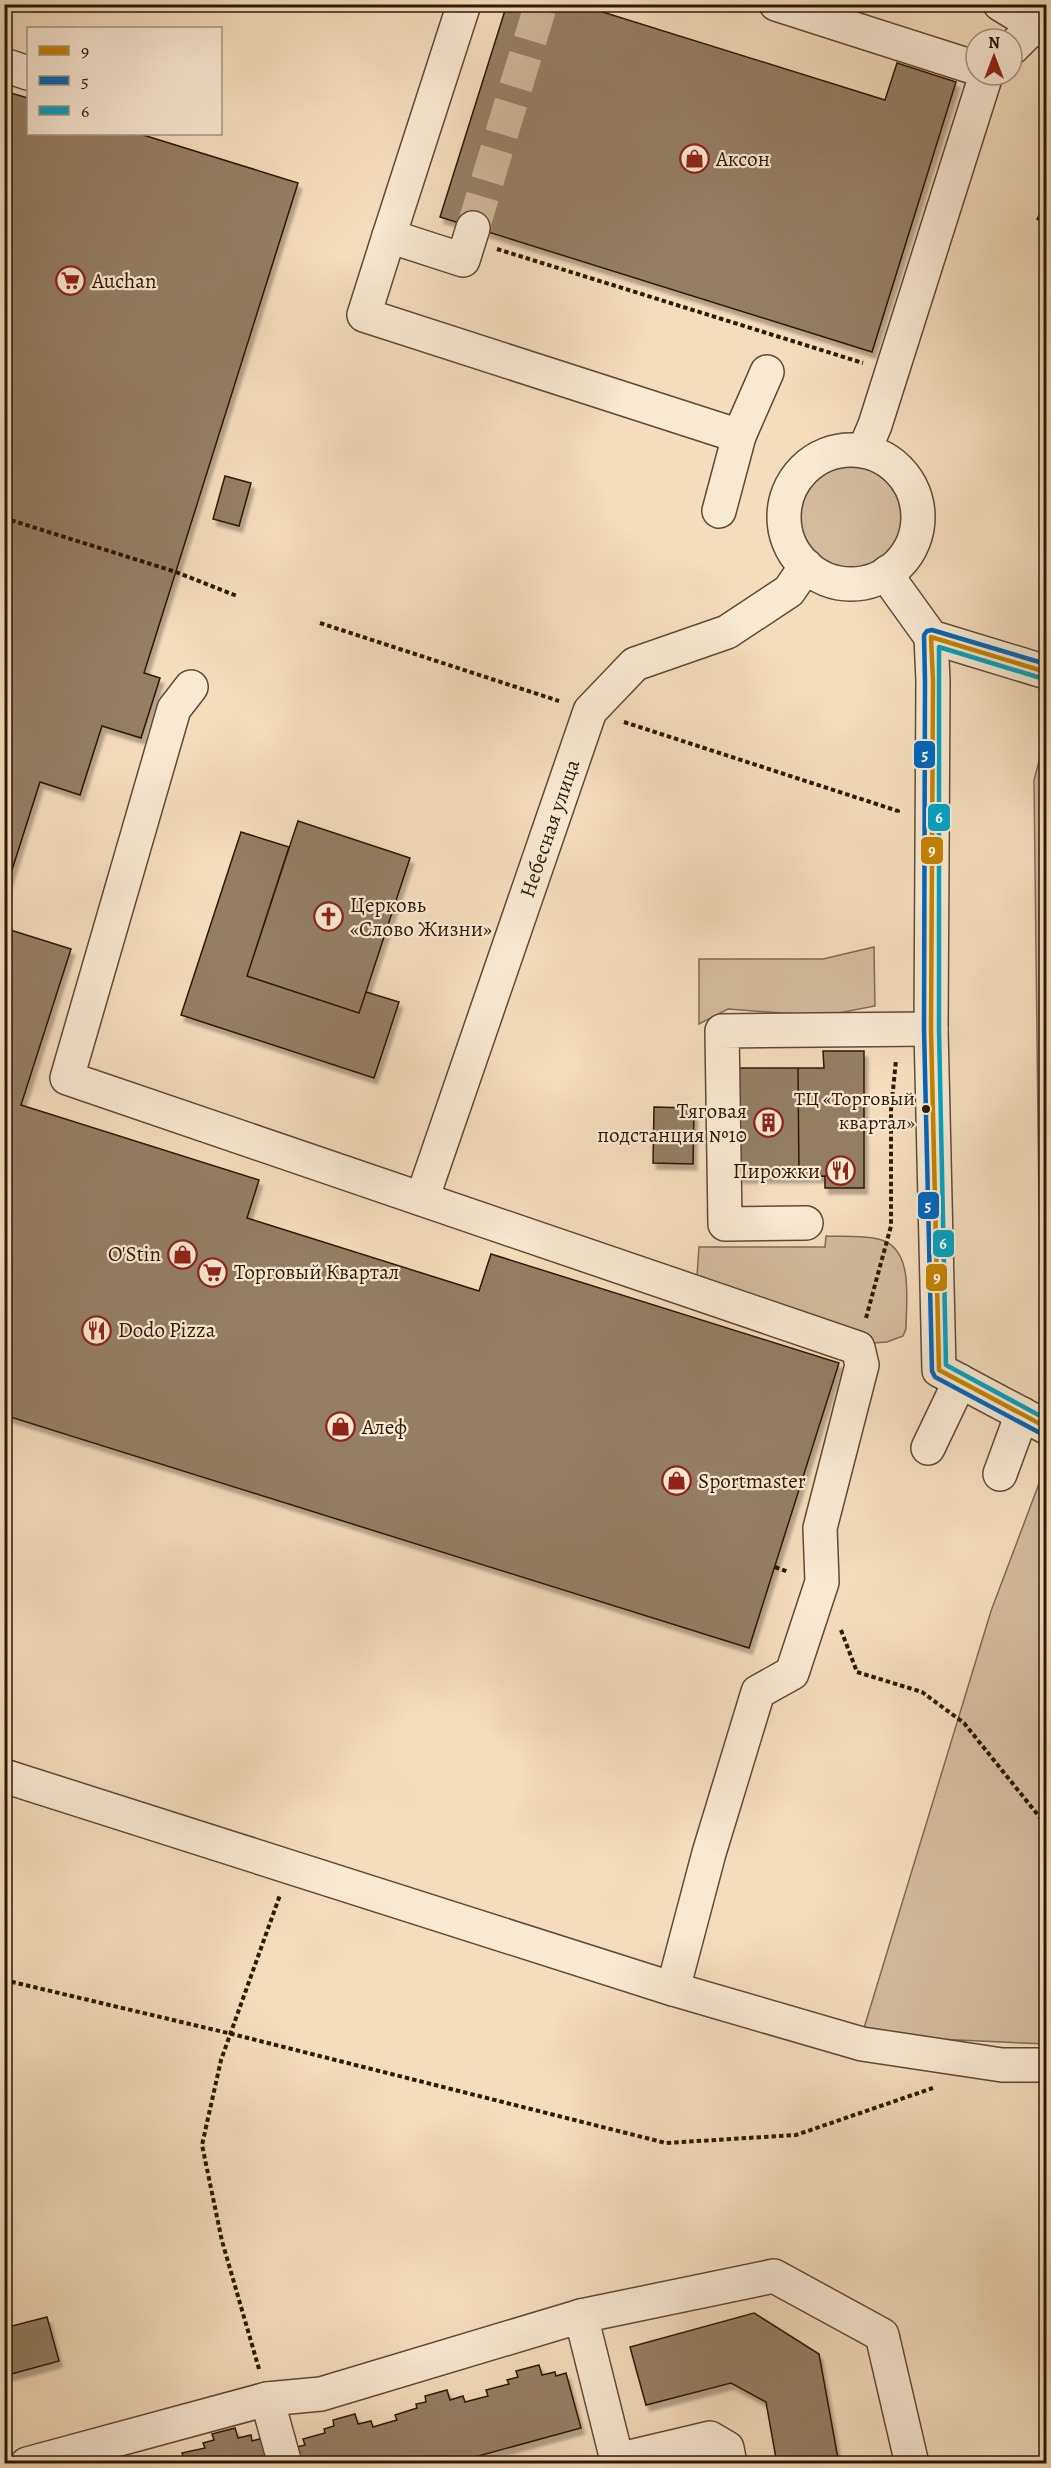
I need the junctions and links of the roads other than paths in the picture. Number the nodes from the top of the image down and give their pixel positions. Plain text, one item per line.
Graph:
1 (464, 4) edge
2 (776, 4) edge
3 (1000, 4) edge
4 (1031, 35) edge
5 (964, 64) edge
6 (4, 65) edge
7 (27, 73) edge
8 (982, 87) edge
9 (471, 234) tunnel mouth
10 (389, 237) junction
11 (767, 372) dead end
12 (739, 436) junction
13 (864, 451) junction
14 (719, 511) dead end
15 (806, 566) junction
16 (888, 572) junction
17 (931, 637) junction
18 (1047, 672) edge
19 (191, 687) dead end
20 (915, 1029) junction
21 (422, 1199) junction
22 (806, 1223) dead end
23 (960, 1381) junction
24 (1034, 1420) edge
25 (928, 1448) dead end
26 (1000, 1474) dead end
27 (4, 1776) edge
28 (673, 1989) junction
29 (1047, 2065) edge
30 (581, 2316) junction
31 (267, 2399) junction
32 (613, 2462) edge
33 (27, 2463) edge
34 (285, 2463) edge
35 (730, 2463) edge
36 (912, 2463) edge

1 - 10 street
2 - 5 street
3 - 4 street
6 - 7 street
8 - 13 street
9 - 10 street
10 - 12 street
11 - 12 street
12 - 14 street
13 - 15 street
13 - 16 street
15 - 16 street
15 - 21 street, Небесная улица
16 - 17 street
17 - 18 street
17 - 20 street
19 - 21 street
20 - 22 street
20 - 23 street
21 - 28 street
23 - 24 street
23 - 25 street
24 - 26 street
27 - 28 street
28 - 29 street
30 - 31 street
30 - 32 street
30 - 36 street
31 - 33 street
31 - 34 street
32 - 35 street

